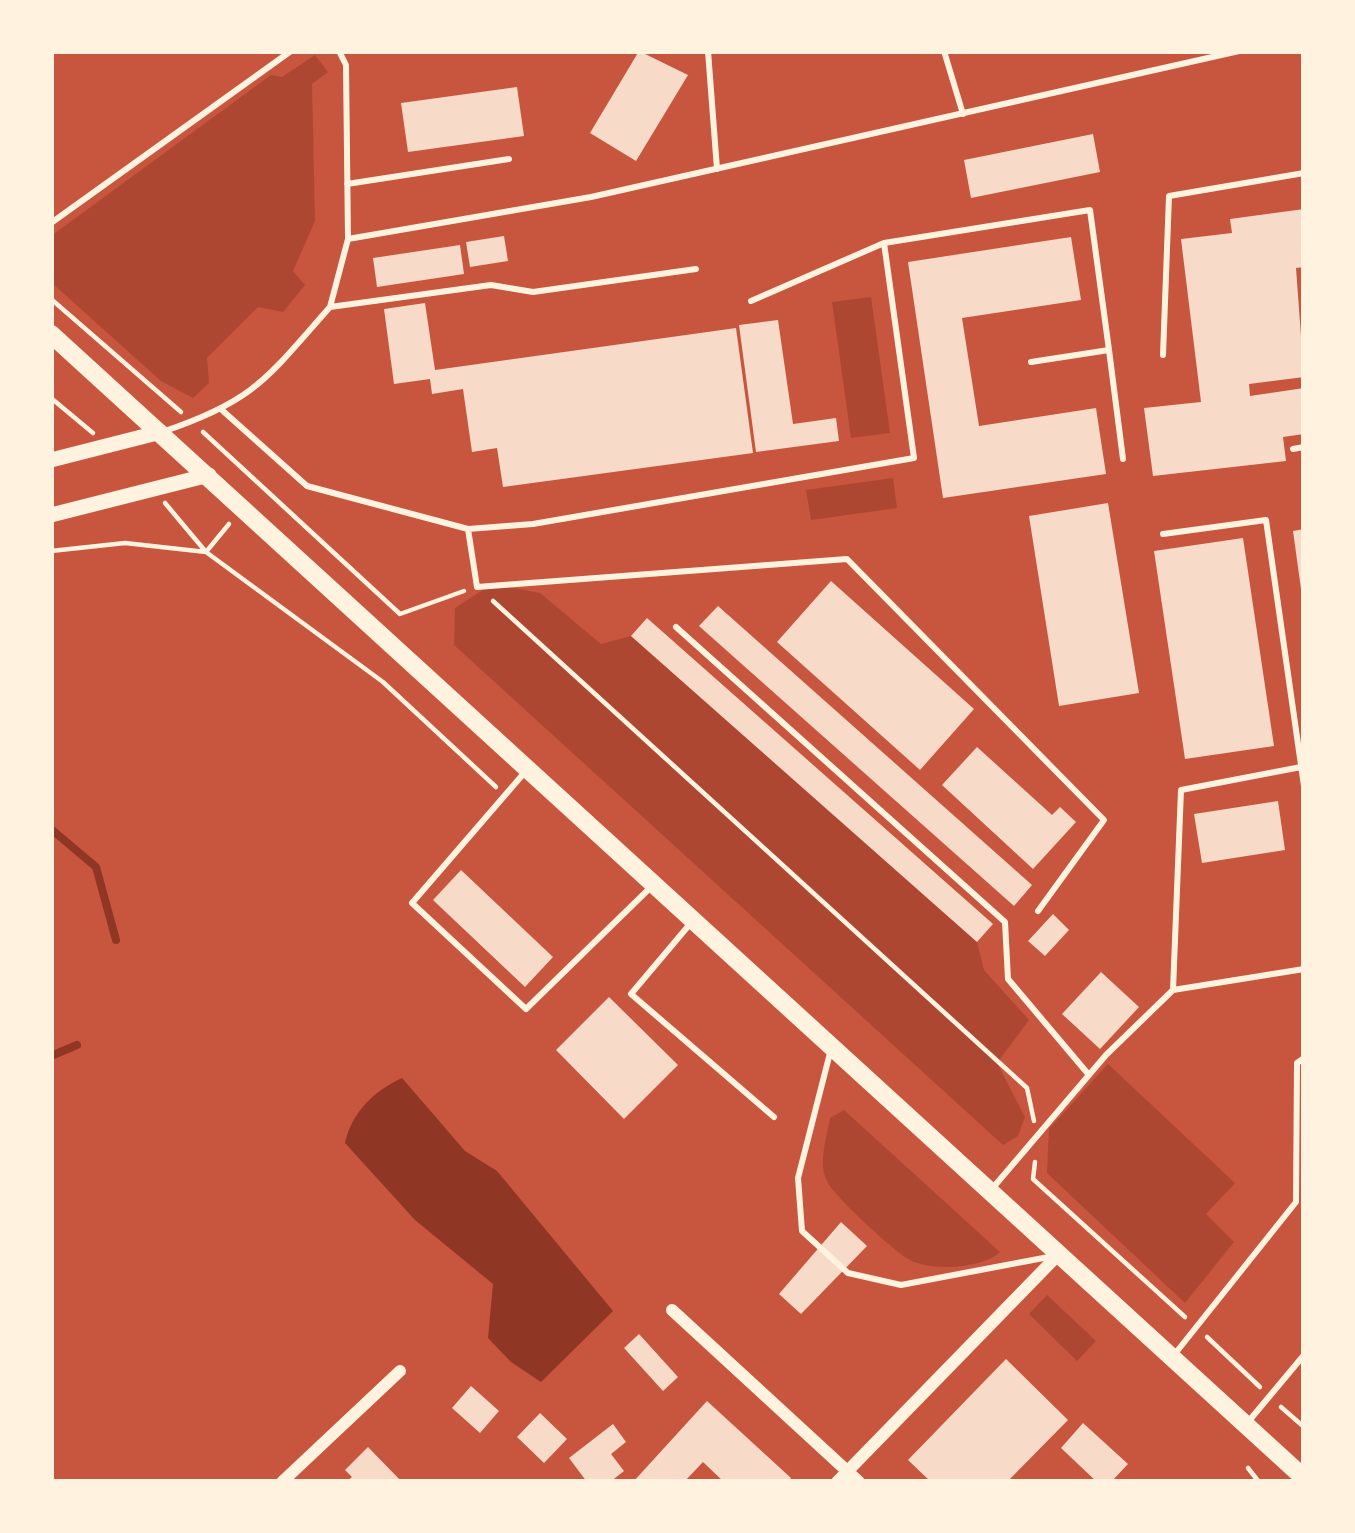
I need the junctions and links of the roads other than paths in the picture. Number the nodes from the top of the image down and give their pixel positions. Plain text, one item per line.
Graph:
1 (291, 51) edge
2 (339, 51) edge
3 (708, 51) edge
4 (944, 51) edge
5 (1239, 51) edge
6 (963, 115) junction
7 (509, 159) dead end
8 (717, 169) junction
9 (1304, 173) edge
10 (347, 184) junction
11 (51, 223) edge
12 (348, 239) junction
13 (884, 243) junction
14 (696, 269) dead end
15 (751, 301) dead end
16 (330, 307) junction
17 (51, 334) edge
18 (1109, 350) junction
19 (1163, 355) dead end
20 (1031, 362) dead end
21 (223, 411) junction
22 (161, 432) junction
23 (1304, 447) edge
24 (1293, 449) dead end
25 (1123, 459) dead end
26 (51, 460) edge
27 (209, 475) junction
28 (51, 515) edge
29 (468, 529) junction
30 (1163, 535) dead end
31 (676, 627) dead end
32 (1301, 767) junction
33 (527, 769) junction
34 (1304, 786) edge
35 (653, 885) junction
36 (1038, 910) dead end
37 (692, 921) junction
38 (1304, 968) edge
39 (1173, 990) junction
40 (831, 1049) junction
41 (1304, 1058) edge
42 (1089, 1075) junction
43 (774, 1117) dead end
44 (989, 1192) junction
45 (1058, 1255) junction
46 (672, 1310) dead end
47 (1304, 1355) edge
48 (1172, 1358) junction
49 (400, 1372) dead end
50 (1245, 1425) junction
51 (842, 1476) edge
52 (1304, 1478) edge
53 (282, 1482) edge
54 (859, 1482) edge

1 - 11 lane
2 - 10 lane
3 - 8 lane
4 - 6 lane
5 - 6 lane
6 - 8 lane
7 - 10 lane
8 - 12 lane
9 - 19 lane
10 - 12 lane
12 - 16 lane
13 - 15 lane
13 - 18 lane
13 - 29 lane
14 - 16 lane
16 - 21 lane
17 - 22 main road
18 - 20 lane
18 - 25 lane
21 - 22 lane
21 - 29 lane
22 - 26 street
22 - 27 main road
23 - 24 lane
27 - 28 street
27 - 33 main road
29 - 36 lane
30 - 32 lane
31 - 42 lane
32 - 34 lane
32 - 39 lane
33 - 35 main road
33 - 35 lane
35 - 37 main road
37 - 40 main road
37 - 43 lane
38 - 39 lane
39 - 42 lane
40 - 44 main road
40 - 45 lane
41 - 48 lane
42 - 44 lane
44 - 45 main road
45 - 48 main road
45 - 51 street
46 - 51 street
47 - 50 lane
48 - 50 main road
49 - 53 street
50 - 52 main road
51 - 54 street

